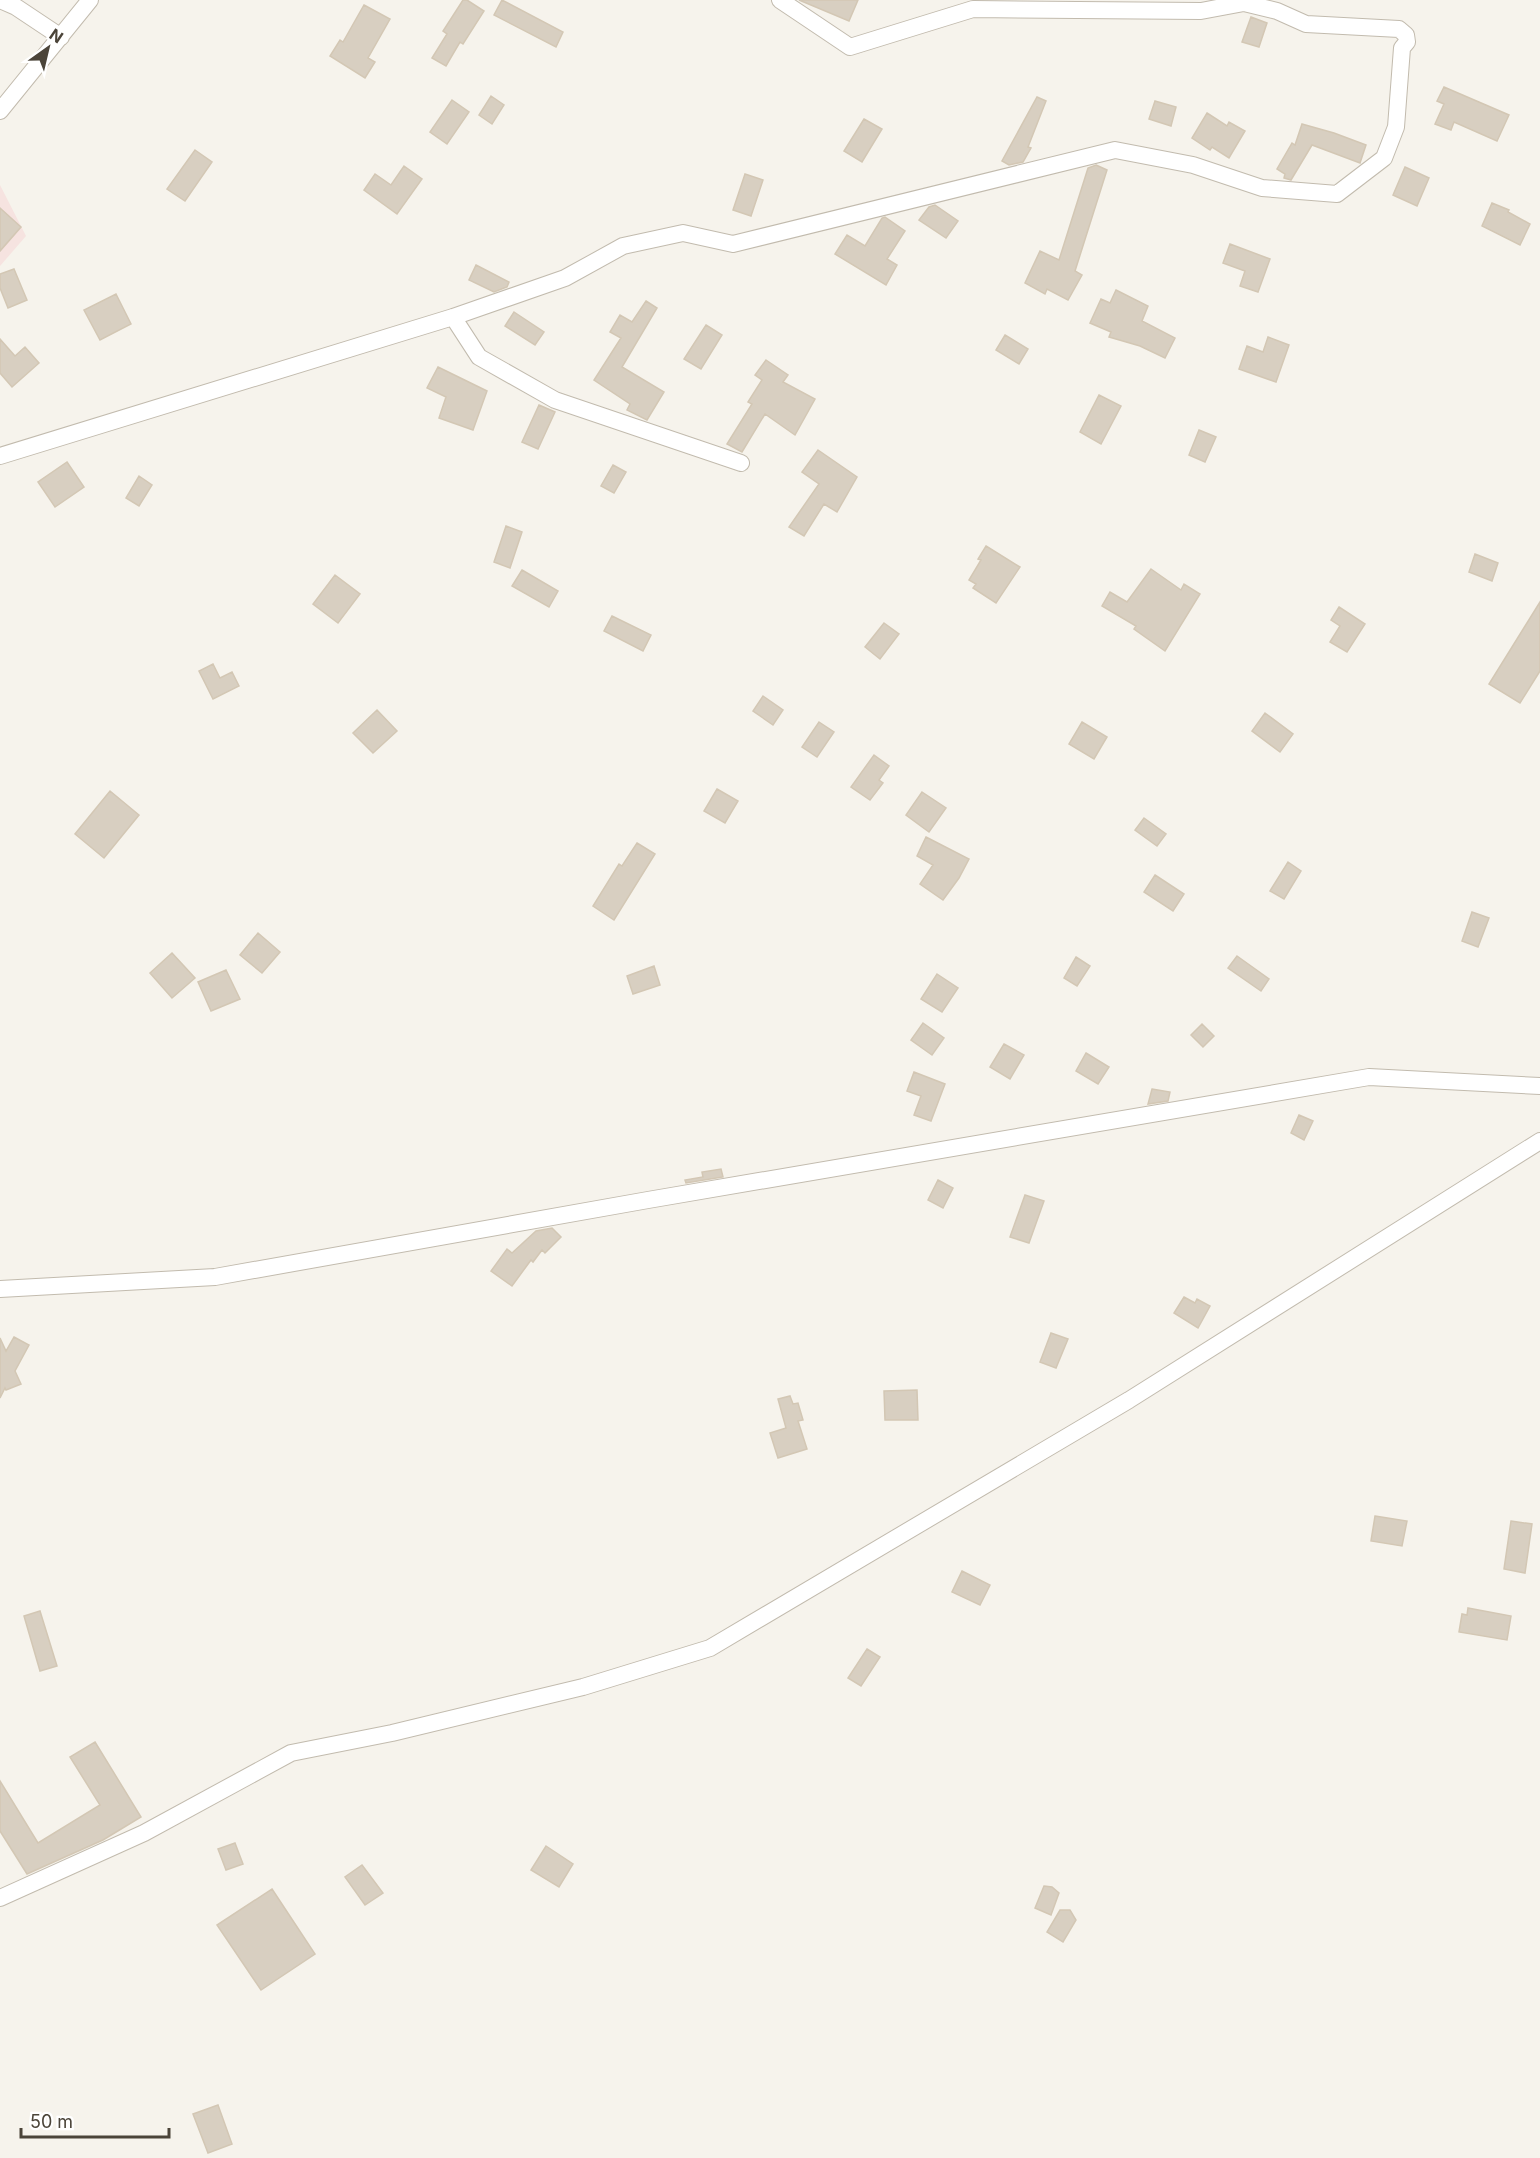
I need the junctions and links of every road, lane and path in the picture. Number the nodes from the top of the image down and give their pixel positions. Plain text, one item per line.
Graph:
1 (0, 0) edge
2 (90, 0) edge
3 (780, 0) edge
4 (1242, 2) edge
5 (61, 38) junction
6 (0, 111) edge
7 (453, 317) junction
8 (0, 456) edge
9 (741, 463) dead end
10 (1540, 1086) edge
11 (1540, 1141) edge
12 (0, 1289) edge
13 (0, 1898) edge

1 - 5 street
2 - 5 street
3 - 4 street
4 - 7 street
5 - 6 street
7 - 8 street
7 - 9 street
10 - 12 street
11 - 13 street

